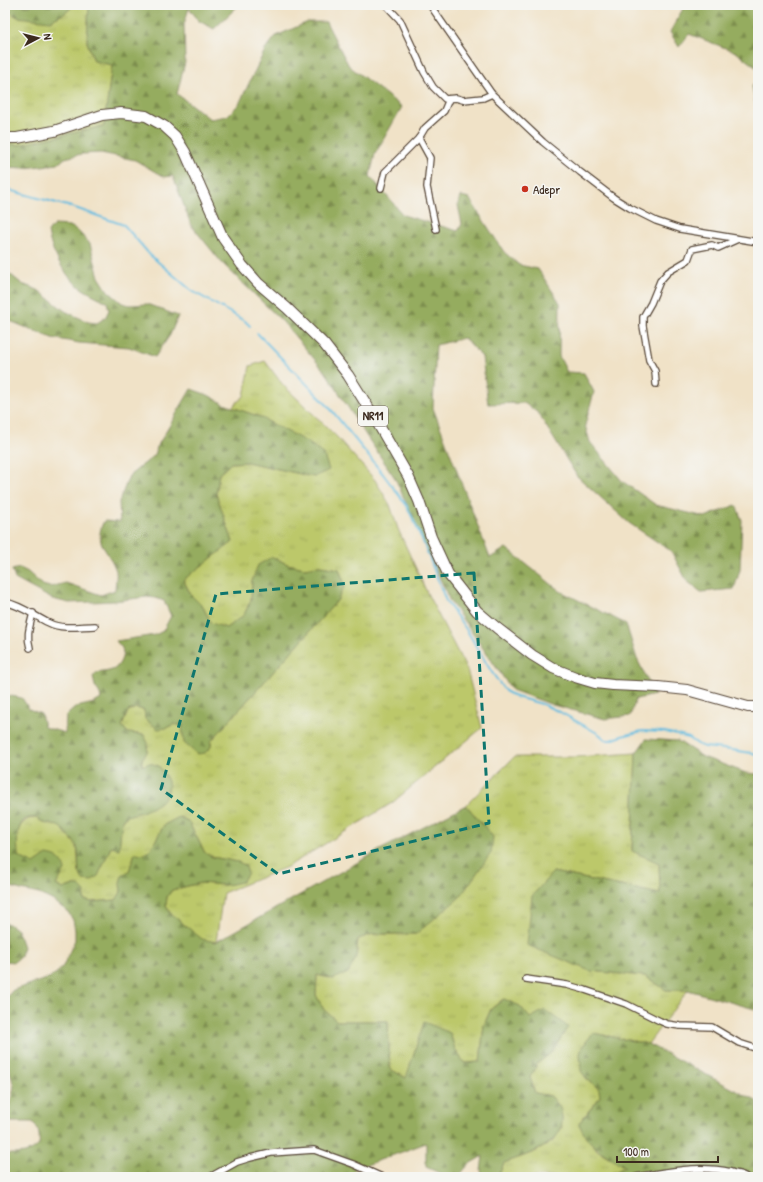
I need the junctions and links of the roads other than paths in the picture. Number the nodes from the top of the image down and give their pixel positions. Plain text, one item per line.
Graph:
1 (386, 5) edge
2 (430, 5) edge
3 (492, 94) junction
4 (449, 99) junction
5 (5, 138) edge
6 (419, 138) junction
7 (381, 188) dead end
8 (436, 229) dead end
9 (738, 239) junction
10 (758, 242) edge
11 (656, 384) dead end
12 (5, 602) edge
13 (33, 613) junction
14 (96, 626) dead end
15 (30, 648) dead end
16 (758, 708) edge
17 (526, 979) dead end
18 (758, 1049) edge
19 (210, 1177) edge
20 (382, 1177) edge
21 (636, 1177) edge
22 (746, 1177) edge

1 - 4 street
2 - 3 street
3 - 4 street
3 - 9 street
4 - 6 street
5 - 16 highway, NR11
6 - 7 street
6 - 8 street
9 - 10 street
9 - 11 street
12 - 13 street
13 - 14 street
13 - 15 street
17 - 18 street
19 - 20 street
21 - 22 street

